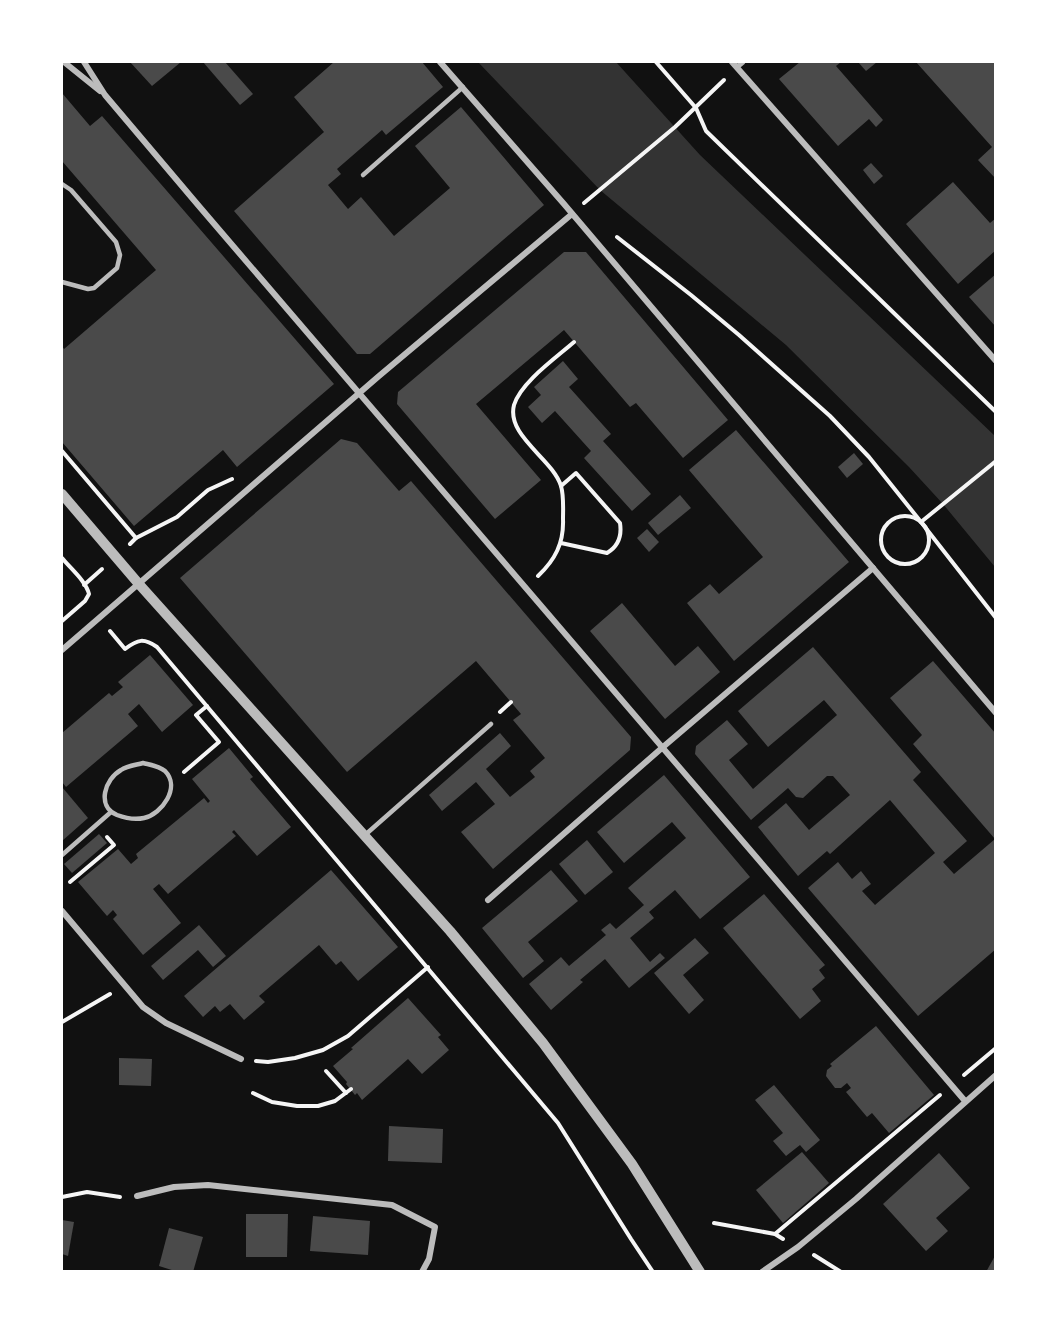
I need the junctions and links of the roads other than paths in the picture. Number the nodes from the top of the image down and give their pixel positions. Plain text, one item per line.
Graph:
1 (64, 62) edge
2 (84, 62) edge
3 (440, 62) edge
4 (743, 62) edge
5 (735, 64) edge
6 (462, 87) junction
7 (105, 95) junction
8 (363, 175) dead end
9 (62, 184) edge
10 (572, 214) junction
11 (62, 282) edge
12 (996, 361) edge
13 (360, 393) junction
14 (62, 495) edge
15 (873, 568) junction
16 (138, 583) junction
17 (62, 650) edge
18 (996, 713) edge
19 (491, 724) dead end
20 (663, 747) junction
21 (111, 813) junction
22 (365, 835) junction
23 (62, 855) edge
24 (488, 900) dead end
25 (62, 911) edge
26 (241, 1059) road end
27 (996, 1075) edge
28 (965, 1101) junction
29 (137, 1196) road end
30 (422, 1272) edge
31 (700, 1272) edge
32 (762, 1272) edge

1 - 7 street
2 - 7 street
3 - 6 street
4 - 5 street
5 - 12 street
6 - 8 lane
6 - 10 street
7 - 13 street
9 - 11 lane
10 - 13 street
10 - 15 street
13 - 16 street
13 - 20 street
14 - 16 street
15 - 18 street
15 - 20 street
16 - 17 street
16 - 22 street
19 - 22 lane
20 - 24 street
20 - 28 street
21 - 21 lane
21 - 23 lane
22 - 31 street
25 - 26 street
27 - 28 street
28 - 32 street
29 - 30 street

